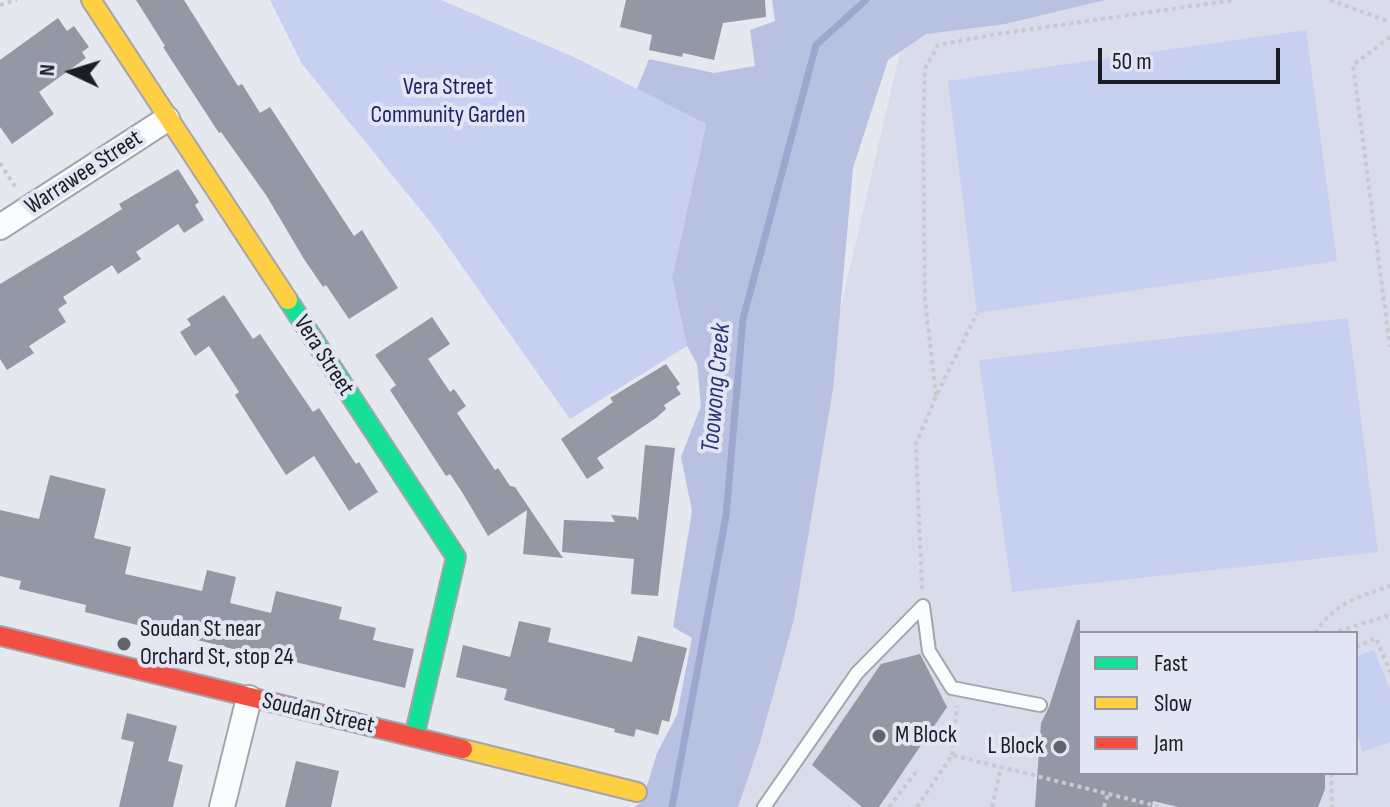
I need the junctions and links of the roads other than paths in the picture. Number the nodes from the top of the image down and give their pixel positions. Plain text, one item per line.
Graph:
1 (91, 0) edge
2 (167, 119) junction
3 (0, 227) edge
4 (0, 636) edge
5 (249, 698) junction
6 (1040, 705) dead end
7 (414, 737) junction
8 (637, 792) dead end
9 (222, 807) edge
10 (764, 807) edge

1 - 2 street, Vera Street
2 - 3 street, Warrawee Street
2 - 7 street, Vera Street
4 - 5 street, Soudan Street
5 - 7 street, Soudan Street
5 - 9 street
6 - 10 lane
7 - 8 street, Soudan Street

